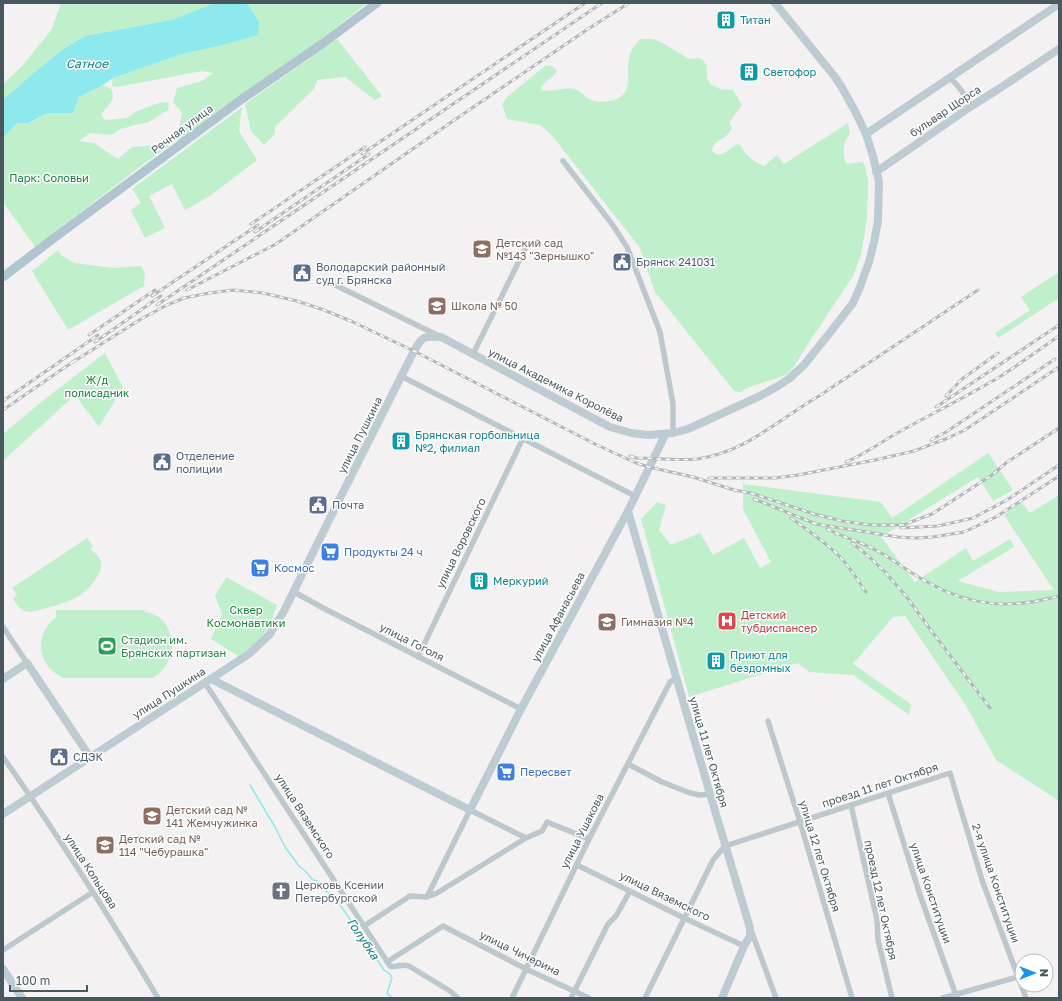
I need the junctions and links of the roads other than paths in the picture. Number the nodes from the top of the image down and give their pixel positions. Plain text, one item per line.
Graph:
1 (377, 3) edge
2 (775, 3) edge
3 (1059, 4) edge
4 (1059, 49) edge
5 (950, 78) junction
6 (970, 106) junction
7 (866, 134) junction
8 (563, 161) dead end
9 (876, 172) junction
10 (528, 243) dead end
11 (3, 277) edge
12 (324, 280) dead end
13 (417, 325) junction
14 (441, 337) junction
15 (421, 340) junction
16 (473, 354) junction
17 (401, 376) junction
18 (669, 434) junction
19 (523, 438) junction
20 (635, 496) junction
21 (628, 511) junction
22 (294, 592) junction
23 (3, 627) edge
24 (418, 657) junction
25 (27, 663) junction
26 (676, 678) junction
27 (3, 679) edge
28 (208, 681) junction
29 (521, 709) junction
30 (768, 721) dead end
31 (3, 757) edge
32 (90, 757) junction
33 (628, 764) junction
34 (950, 773) joint
35 (888, 793) junction
36 (710, 794) junction
37 (30, 796) junction
38 (851, 806) junction
39 (470, 810) junction
40 (3, 814) edge
41 (800, 822) junction
42 (526, 838) junction
43 (589, 839) junction
44 (725, 846) junction
45 (577, 865) junction
46 (630, 891) junction
47 (93, 892) junction
48 (427, 897) junction
49 (684, 918) junction
50 (364, 926) junction
51 (750, 928) junction
52 (744, 946) junction
53 (3, 950) edge
54 (388, 962) junction
55 (1014, 966) edge
56 (3, 969) edge
57 (526, 969) junction
58 (1014, 978) edge
59 (574, 991) junction
60 (956, 996) edge
61 (22, 998) edge
62 (158, 998) edge
63 (458, 998) edge
64 (512, 998) edge
65 (571, 998) edge
66 (589, 998) edge
67 (645, 998) edge
68 (722, 998) edge
69 (776, 998) edge
70 (852, 998) edge
71 (892, 998) edge
72 (943, 998) edge

1 - 11 main road, Речная улица
2 - 7 street
3 - 5 street
4 - 6 street, бульвар Щорса
5 - 6 street
5 - 7 street
6 - 9 street, бульвар Щорса
7 - 9 street
8 - 18 street
9 - 18 street, улица Академика Королёва
10 - 16 street
12 - 13 street, улица Академика Королёва
13 - 14 street, улица Академика Королёва
13 - 15 street
14 - 15 street
14 - 16 street, улица Академика Королёва
15 - 17 street, улица Пушкина
16 - 18 street, улица Академика Королёва
17 - 19 street
17 - 22 street, улица Пушкина
18 - 20 street, улица Афанасьева
19 - 20 street
19 - 24 street, улица Воровского
20 - 21 street, улица Афанасьева
21 - 26 street, улица 11 лет Октября
21 - 29 street, улица Афанасьева
22 - 24 street, улица Гоголя
22 - 28 street, улица Пушкина
23 - 25 street
24 - 29 street, улица Гоголя
25 - 27 street
25 - 32 street
26 - 33 street, улица Ушакова
26 - 36 street, улица 11 лет Октября
28 - 32 street, улица Пушкина
28 - 39 street
28 - 50 street, улица Вяземского
29 - 39 street, улица Афанасьева
30 - 41 street, улица 12 лет Октября
31 - 37 street, улица Кольцова
32 - 37 street, улица Пушкина
33 - 36 street
33 - 43 street, улица Ушакова
34 - 35 street, проезд 11 лет Октября
34 - 55 street, 2-я улица Конституции
35 - 38 street, проезд 11 лет Октября
35 - 60 street, улица Конституции
36 - 44 street, улица 11 лет Октября
37 - 40 street, улица Пушкина
37 - 47 street, улица Кольцова
38 - 41 street, проезд 11 лет Октября
38 - 71 street, проезд 12 лет Октября
39 - 42 street
39 - 48 street
41 - 44 street, проезд 11 лет Октября
41 - 70 street, улица 12 лет Октября
42 - 43 street
42 - 48 street
43 - 45 street, улица Ушакова
44 - 49 street
44 - 51 street, улица 11 лет Октября
45 - 46 street, улица Вяземского
45 - 57 street, улица Ушакова
46 - 49 street, улица Вяземского
46 - 59 street
47 - 53 street
47 - 62 street, улица Кольцова
48 - 50 street
49 - 52 street, улица Вяземского
49 - 67 street
50 - 54 street, улица Вяземского
51 - 52 street
51 - 69 street, улица 11 лет Октября
52 - 68 street
54 - 57 street, улица Чичерина
54 - 63 street
56 - 61 street
57 - 59 street, улица Чичерина
57 - 64 street, улица Ушакова
58 - 60 street
59 - 65 street
59 - 66 street, улица Чичерина
60 - 72 street

